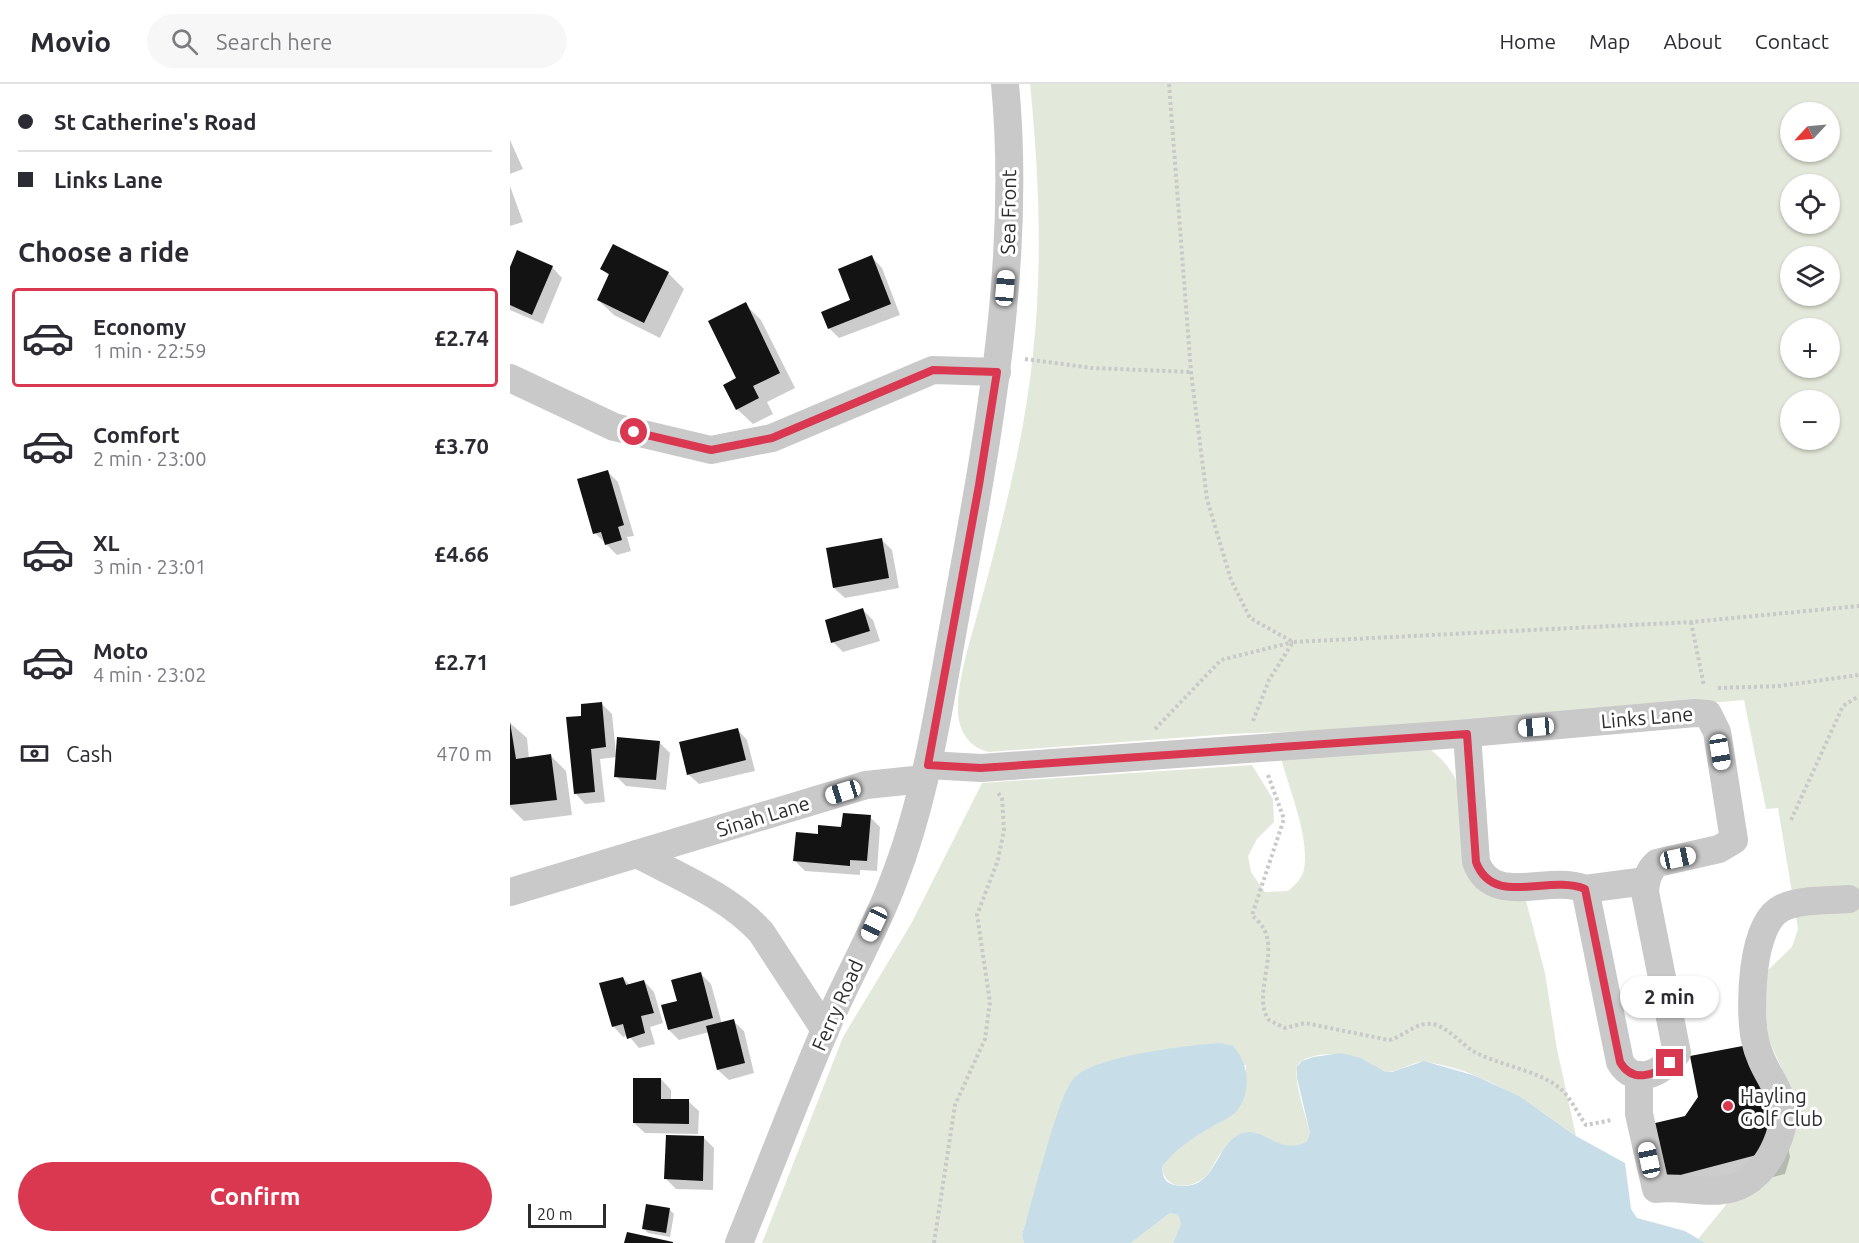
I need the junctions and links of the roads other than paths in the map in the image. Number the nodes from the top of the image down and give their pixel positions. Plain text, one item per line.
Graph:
1 (1005, 84) edge
2 (998, 364) junction
3 (510, 378) edge
4 (1467, 734) junction
5 (926, 772) junction
6 (637, 854) junction
7 (1646, 881) junction
8 (1585, 889) junction
9 (510, 892) edge
10 (1849, 899) dead end
11 (825, 1030) junction
12 (1639, 1076) junction
13 (739, 1243) edge

1 - 2 street, Sea Front
2 - 3 street
2 - 5 street, Sea Front
4 - 5 street, Links Lane
4 - 7 street, Links Lane
4 - 8 street
5 - 6 street, Sinah Lane
5 - 11 street, Ferry Road
6 - 9 street, Sinah Lane
6 - 11 street
7 - 8 street
7 - 12 street
8 - 12 street
10 - 12 street
11 - 13 street, Ferry Road

